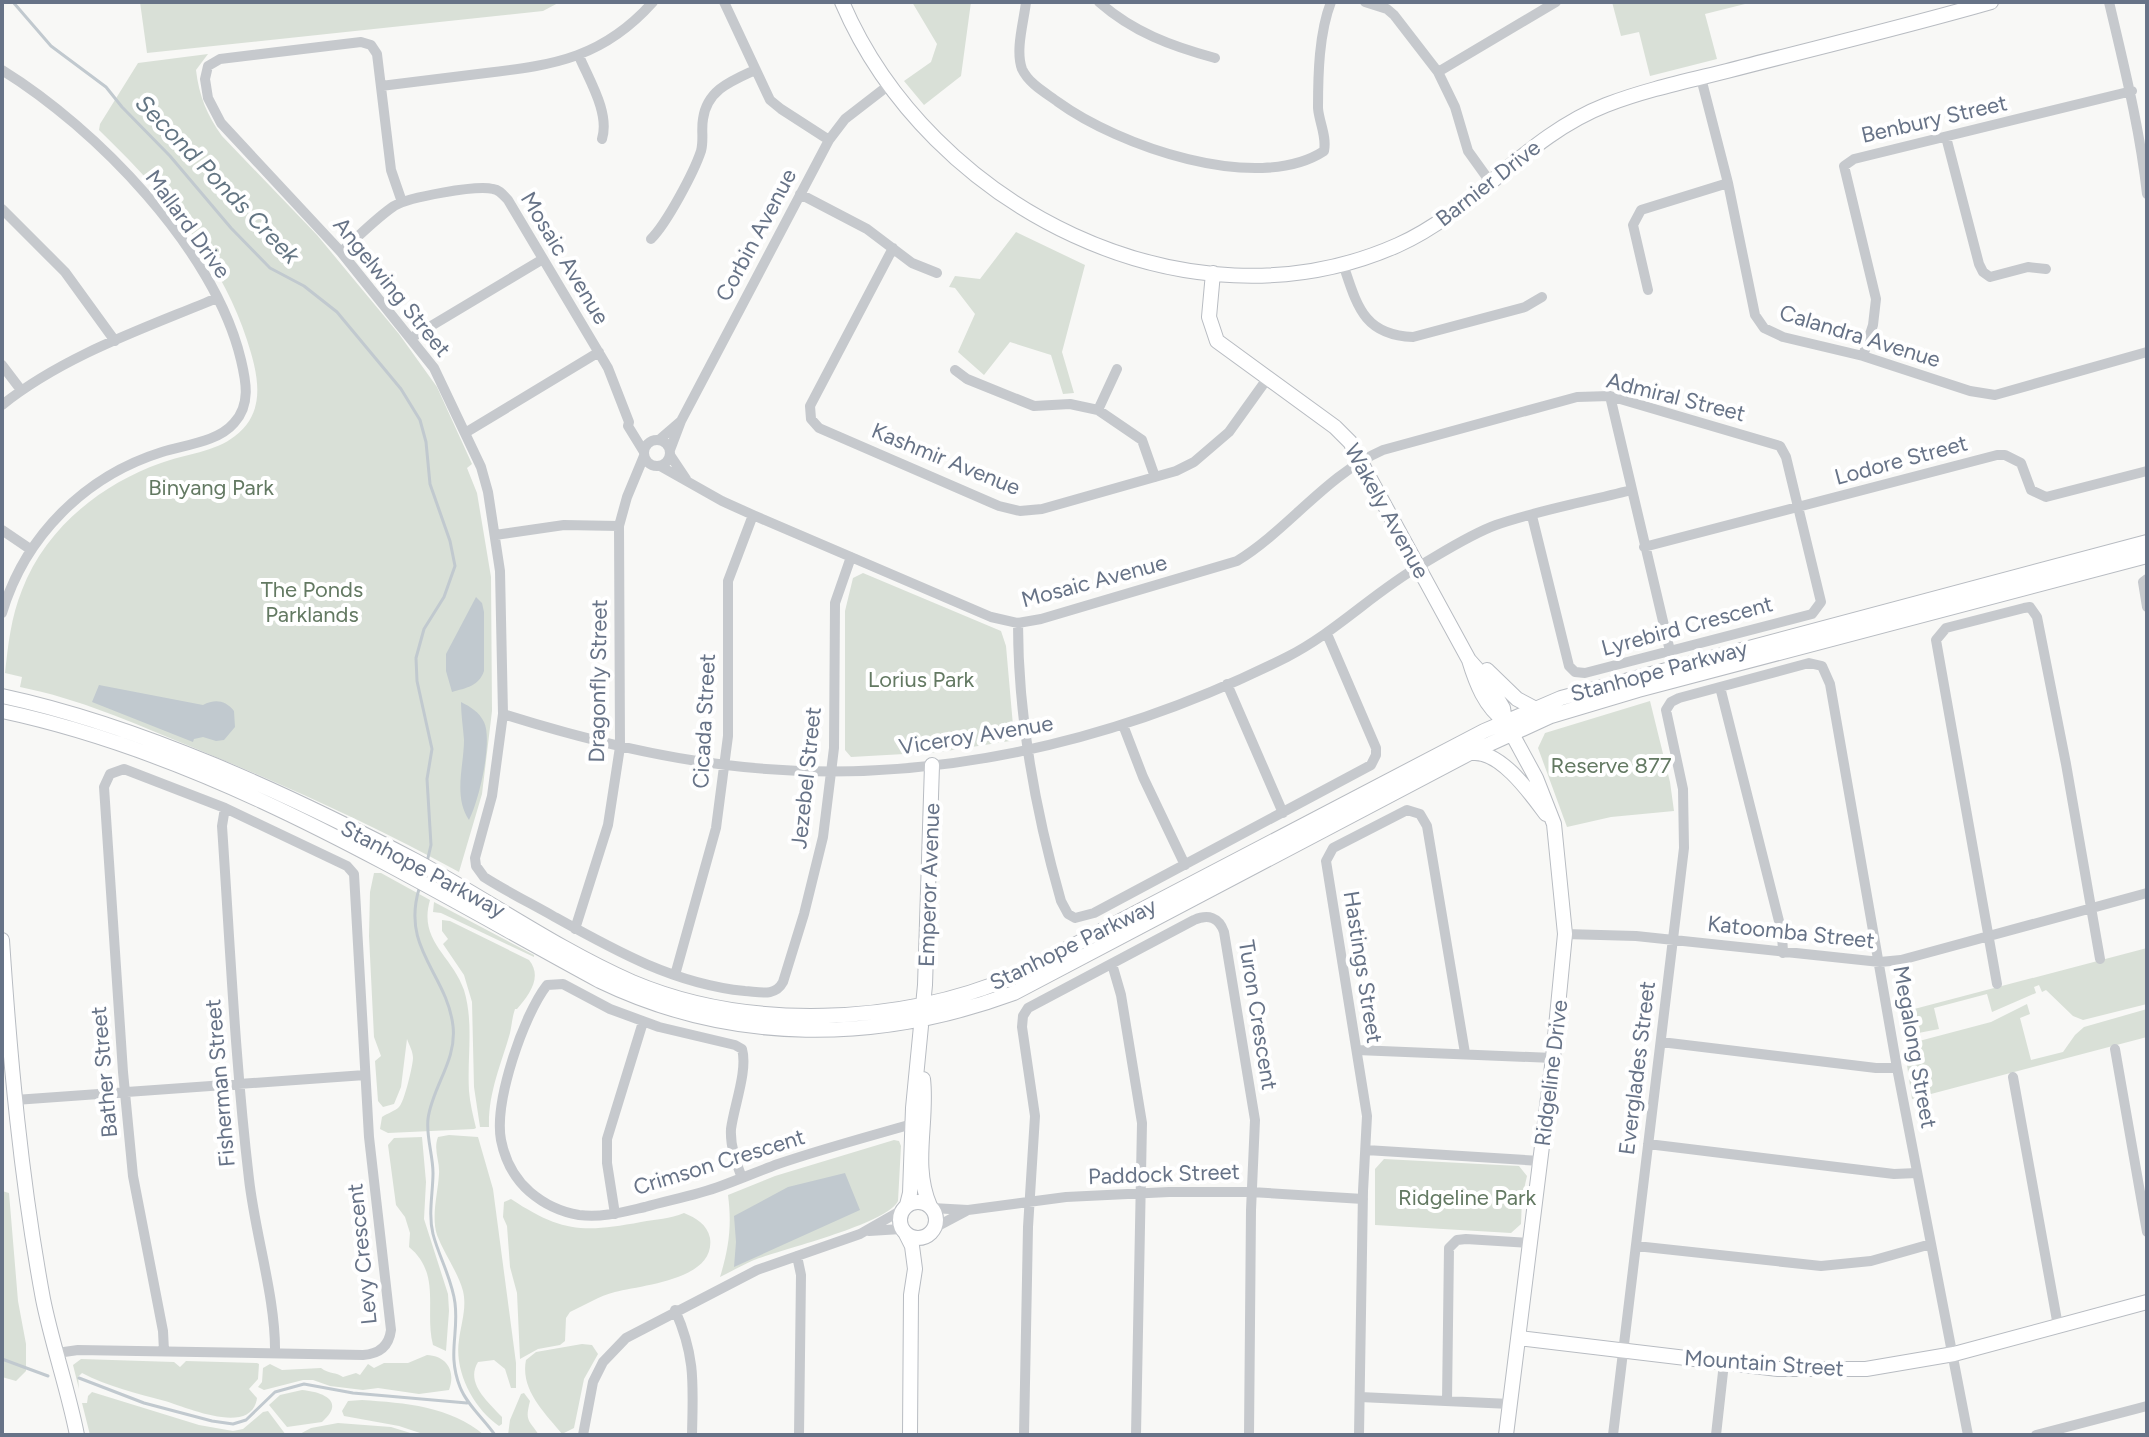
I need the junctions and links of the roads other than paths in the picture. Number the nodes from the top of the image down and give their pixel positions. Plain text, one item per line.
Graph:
1 (653, 2) edge
2 (724, 2) edge
3 (842, 2) edge
4 (1026, 2) edge
5 (1099, 2) edge
6 (1331, 2) edge
7 (1365, 2) edge
8 (1556, 2) edge
9 (2109, 2) edge
10 (1983, 3) edge
11 (579, 56) junction
12 (1215, 58) dead end
13 (2, 70) edge
14 (755, 70) junction
15 (1438, 72) junction
16 (1701, 78) junction
17 (889, 85) junction
18 (381, 86) junction
19 (2132, 91) junction
20 (1946, 137) junction
21 (602, 139) dead end
22 (829, 140) junction
23 (1491, 183) junction
24 (1728, 183) junction
25 (800, 194) junction
26 (2147, 194) edge
27 (402, 202) junction
28 (2, 209) edge
29 (651, 239) dead end
30 (893, 248) junction
31 (341, 252) junction
32 (543, 259) junction
33 (1343, 264) junction
34 (2046, 269) dead end
35 (937, 273) dead end
36 (1213, 273) junction
37 (1648, 290) dead end
38 (1542, 297) dead end
39 (217, 298) junction
40 (411, 338) junction
41 (115, 341) junction
42 (599, 352) junction
43 (2147, 352) edge
44 (1863, 356) junction
45 (2, 365) edge
46 (1117, 369) dead end
47 (955, 370) dead end
48 (1267, 379) junction
49 (21, 390) junction
50 (1610, 396) junction
51 (2, 405) edge
52 (1098, 410) junction
53 (681, 421) junction
54 (629, 422) junction
55 (465, 433) junction
56 (657, 440) junction
57 (670, 453) junction
58 (644, 454) junction
59 (1361, 460) junction
60 (658, 466) junction
61 (2147, 471) edge
62 (1155, 477) junction
63 (686, 479) junction
64 (636, 480) junction
65 (1631, 490) junction
66 (1800, 508) junction
67 (753, 515) junction
68 (1532, 516) junction
69 (619, 526) junction
70 (2, 530) edge
71 (495, 535) junction
72 (2147, 542) edge
73 (1644, 547) junction
74 (30, 549) junction
75 (2147, 556) edge
76 (851, 557) junction
77 (1418, 567) junction
78 (2145, 580) edge
79 (2147, 607) edge
80 (2, 613) edge
81 (1018, 623) junction
82 (1327, 634) junction
83 (1670, 651) junction
84 (1469, 660) junction
85 (1227, 684) junction
86 (1720, 687) junction
87 (2, 696) edge
88 (1534, 708) junction
89 (2, 711) edge
90 (503, 714) junction
91 (1123, 725) junction
92 (1509, 727) junction
93 (620, 747) junction
94 (1027, 751) junction
95 (1470, 753) junction
96 (725, 765) junction
97 (932, 765) junction
98 (831, 771) junction
99 (225, 808) junction
100 (1283, 813) junction
101 (1554, 824) junction
102 (1185, 865) junction
103 (2147, 893) edge
104 (2090, 908) junction
105 (575, 929) junction
106 (1565, 934) junction
107 (1989, 935) junction
108 (2, 940) edge
109 (1673, 940) junction
110 (1783, 953) junction
111 (2100, 959) dead end
112 (1880, 962) junction
113 (1112, 964) junction
114 (675, 975) junction
115 (1997, 984) dead end
116 (924, 1005) junction
117 (923, 1020) junction
118 (643, 1022) junction
119 (5, 1038) edge
120 (1661, 1042) junction
121 (2115, 1049) dead end
122 (1357, 1050) junction
123 (1465, 1053) junction
124 (1553, 1058) junction
125 (919, 1065) junction
126 (1897, 1068) junction
127 (365, 1075) junction
128 (2013, 1077) dead end
129 (239, 1083) junction
130 (125, 1090) junction
131 (15, 1100) junction
132 (912, 1124) junction
133 (1648, 1144) junction
134 (1366, 1150) junction
135 (1540, 1161) junction
136 (1917, 1173) junction
137 (742, 1178) junction
138 (1251, 1192) junction
139 (1140, 1193) junction
140 (1363, 1199) junction
141 (1029, 1201) junction
142 (931, 1207) junction
143 (904, 1208) junction
144 (968, 1210) junction
145 (615, 1214) junction
146 (934, 1229) junction
147 (867, 1231) junction
148 (904, 1232) junction
149 (2147, 1232) edge
150 (1530, 1243) junction
151 (1931, 1244) junction
152 (1636, 1246) junction
153 (797, 1256) junction
154 (915, 1269) junction
155 (2147, 1302) edge
156 (675, 1310) junction
157 (2058, 1326) junction
158 (1519, 1338) junction
159 (164, 1351) junction
160 (1623, 1351) junction
161 (57, 1353) junction
162 (275, 1353) junction
163 (1954, 1354) junction
164 (1724, 1363) junction
165 (1360, 1397) junction
166 (1447, 1401) junction
167 (1510, 1404) junction
168 (2147, 1406) edge
169 (2074, 1430) edge
170 (77, 1435) edge
171 (583, 1435) edge
172 (692, 1435) edge
173 (799, 1435) edge
174 (910, 1435) edge
175 (1024, 1435) edge
176 (1136, 1435) edge
177 (1249, 1435) edge
178 (1359, 1435) edge
179 (1506, 1435) edge
180 (1613, 1435) edge
181 (1716, 1435) edge
182 (1968, 1435) edge
183 (2036, 1435) edge

1 - 11 street
2 - 14 street
3 - 17 street, Barnier Drive
4 - 6 street
5 - 12 street
7 - 15 street
8 - 15 street
9 - 19 street
10 - 16 street, Barnier Drive
11 - 18 street
11 - 21 street
13 - 39 street, Mallard Drive
14 - 22 street
14 - 29 street
15 - 23 street
16 - 23 street, Barnier Drive
16 - 24 street, Calandra Avenue
17 - 22 street, Corbin Avenue
17 - 36 street, Barnier Drive
18 - 27 street
18 - 31 street, Angelwing Street
19 - 20 street, Benbury Street
19 - 26 street
20 - 34 street
20 - 44 street, Benbury Street
22 - 25 street, Corbin Avenue
23 - 33 street, Barnier Drive
24 - 37 street
24 - 44 street, Calandra Avenue
25 - 30 street
25 - 53 street, Corbin Avenue
27 - 31 street, Mosaic Avenue
27 - 32 street, Mosaic Avenue
28 - 41 street
30 - 35 street
30 - 62 street, Kashmir Avenue
31 - 40 street, Angelwing Street
32 - 40 street
32 - 42 street, Mosaic Avenue
33 - 36 street, Barnier Drive
33 - 38 street
36 - 48 street, Wakely Avenue
39 - 41 street
39 - 74 street, Mallard Drive
40 - 55 street, Angelwing Street
41 - 49 street
42 - 54 street, Mosaic Avenue
42 - 55 street
43 - 44 street, Calandra Avenue
45 - 49 street
46 - 52 street
47 - 52 street
48 - 59 street, Wakely Avenue
48 - 62 street, Kashmir Avenue
49 - 51 street
50 - 59 street, Admiral Street
50 - 65 street
50 - 66 street, Admiral Street
52 - 62 street
53 - 56 street, Corbin Avenue
53 - 57 street, Corbin Avenue
54 - 56 street
54 - 58 street, Mosaic Avenue
55 - 71 street, Angelwing Street
56 - 57 street
56 - 58 street
57 - 60 street
57 - 63 street, Mosaic Avenue
58 - 60 street
58 - 64 street, Dragonfly Street
59 - 77 street, Wakely Avenue
59 - 81 street, Mosaic Avenue
60 - 63 street, Mosaic Avenue
60 - 64 street
61 - 66 street, Lodore Street
63 - 67 street, Mosaic Avenue
64 - 69 street, Dragonfly Street
65 - 68 street, Viceroy Avenue
65 - 73 street
66 - 73 street, Lodore Street
66 - 83 street, Lyrebird Crescent
67 - 76 street, Mosaic Avenue
67 - 96 street, Cicada Street
68 - 77 street, Viceroy Avenue
68 - 83 street, Lyrebird Crescent
69 - 71 street
69 - 93 street, Dragonfly Street
70 - 74 street
71 - 90 street, Angelwing Street
72 - 88 street, Stanhope Parkway
73 - 83 street
74 - 80 street, Mallard Drive
75 - 92 street, Stanhope Parkway
76 - 81 street, Mosaic Avenue
76 - 98 street, Jezebel Street
77 - 82 street, Viceroy Avenue
77 - 84 street, Wakely Avenue
78 - 79 street
81 - 94 street
82 - 85 street, Viceroy Avenue
82 - 100 street
84 - 88 street
84 - 92 street, Wakely Avenue
85 - 91 street, Viceroy Avenue
85 - 100 street
86 - 109 street, Everglades Street
86 - 110 street
86 - 112 street, Megalong Street
87 - 116 street, Stanhope Parkway
88 - 92 street, Stanhope Parkway
89 - 117 street, Stanhope Parkway
90 - 93 street, Viceroy Avenue
90 - 105 street, Angelwing Street
91 - 94 street, Viceroy Avenue
91 - 102 street
92 - 95 street, Stanhope Parkway
92 - 101 street, Ridgeline Drive
92 - 116 street, Stanhope Parkway
93 - 96 street, Viceroy Avenue
93 - 105 street, Dragonfly Street
94 - 97 street, Viceroy Avenue
94 - 102 street
95 - 101 street
95 - 117 street, Stanhope Parkway
96 - 98 street, Viceroy Avenue
96 - 114 street, Cicada Street
97 - 98 street, Viceroy Avenue
97 - 116 street, Emperor Avenue
98 - 114 street, Jezebel Street
99 - 127 street, Levy Crescent
99 - 129 street, Fisherman Street
99 - 130 street, Bather Street
100 - 102 street
101 - 106 street, Ridgeline Drive
103 - 104 street, Katoomba Street
104 - 107 street, Katoomba Street
104 - 107 street
104 - 111 street
105 - 114 street
106 - 109 street, Katoomba Street
106 - 124 street, Ridgeline Drive
107 - 112 street, Katoomba Street
107 - 115 street
108 - 119 street
109 - 110 street, Katoomba Street
109 - 120 street, Everglades Street
110 - 112 street, Katoomba Street
112 - 126 street, Megalong Street
113 - 138 street, Turon Crescent
113 - 139 street
113 - 141 street, Turon Crescent
116 - 117 street, Emperor Avenue
117 - 125 street, Emperor Avenue
118 - 137 street
118 - 145 street
118 - 145 street, Crimson Crescent
119 - 131 street
120 - 126 street
120 - 133 street, Everglades Street
121 - 149 street
122 - 123 street
122 - 123 street, Hastings Street
122 - 134 street, Hastings Street
123 - 124 street
124 - 135 street, Ridgeline Drive
125 - 132 street
125 - 142 street
126 - 136 street, Megalong Street
127 - 129 street
127 - 162 street, Levy Crescent
128 - 157 street
129 - 130 street
129 - 162 street, Fisherman Street
130 - 131 street
130 - 159 street, Bather Street
131 - 161 street
132 - 137 street, Crimson Crescent
132 - 143 street
133 - 136 street
133 - 152 street, Everglades Street
134 - 135 street
134 - 140 street, Hastings Street
135 - 150 street, Ridgeline Drive
136 - 151 street, Megalong Street
137 - 145 street, Crimson Crescent
138 - 139 street, Paddock Street
138 - 140 street, Paddock Street
138 - 177 street
139 - 141 street, Paddock Street
139 - 176 street
140 - 165 street, Hastings Street
141 - 144 street, Paddock Street
141 - 175 street
142 - 143 street
142 - 144 street, Paddock Street
142 - 146 street
143 - 147 street
143 - 148 street
144 - 146 street, Paddock Street
146 - 148 street
146 - 154 street
147 - 148 street
147 - 153 street
148 - 154 street
150 - 158 street, Ridgeline Drive
150 - 166 street
151 - 152 street
151 - 163 street, Megalong Street
152 - 160 street, Everglades Street
153 - 156 street
153 - 173 street
154 - 174 street
155 - 157 street, Mountain Street
156 - 171 street
156 - 172 street
157 - 163 street, Mountain Street
158 - 160 street, Mountain Street
158 - 167 street, Ridgeline Drive
159 - 161 street, Levy Crescent
159 - 162 street, Levy Crescent
160 - 164 street, Mountain Street
160 - 180 street, Everglades Street
161 - 170 street
163 - 164 street, Mountain Street
163 - 182 street, Megalong Street
164 - 181 street
165 - 166 street
165 - 178 street, Hastings Street
166 - 167 street
167 - 179 street, Ridgeline Drive
168 - 169 street
169 - 183 street

